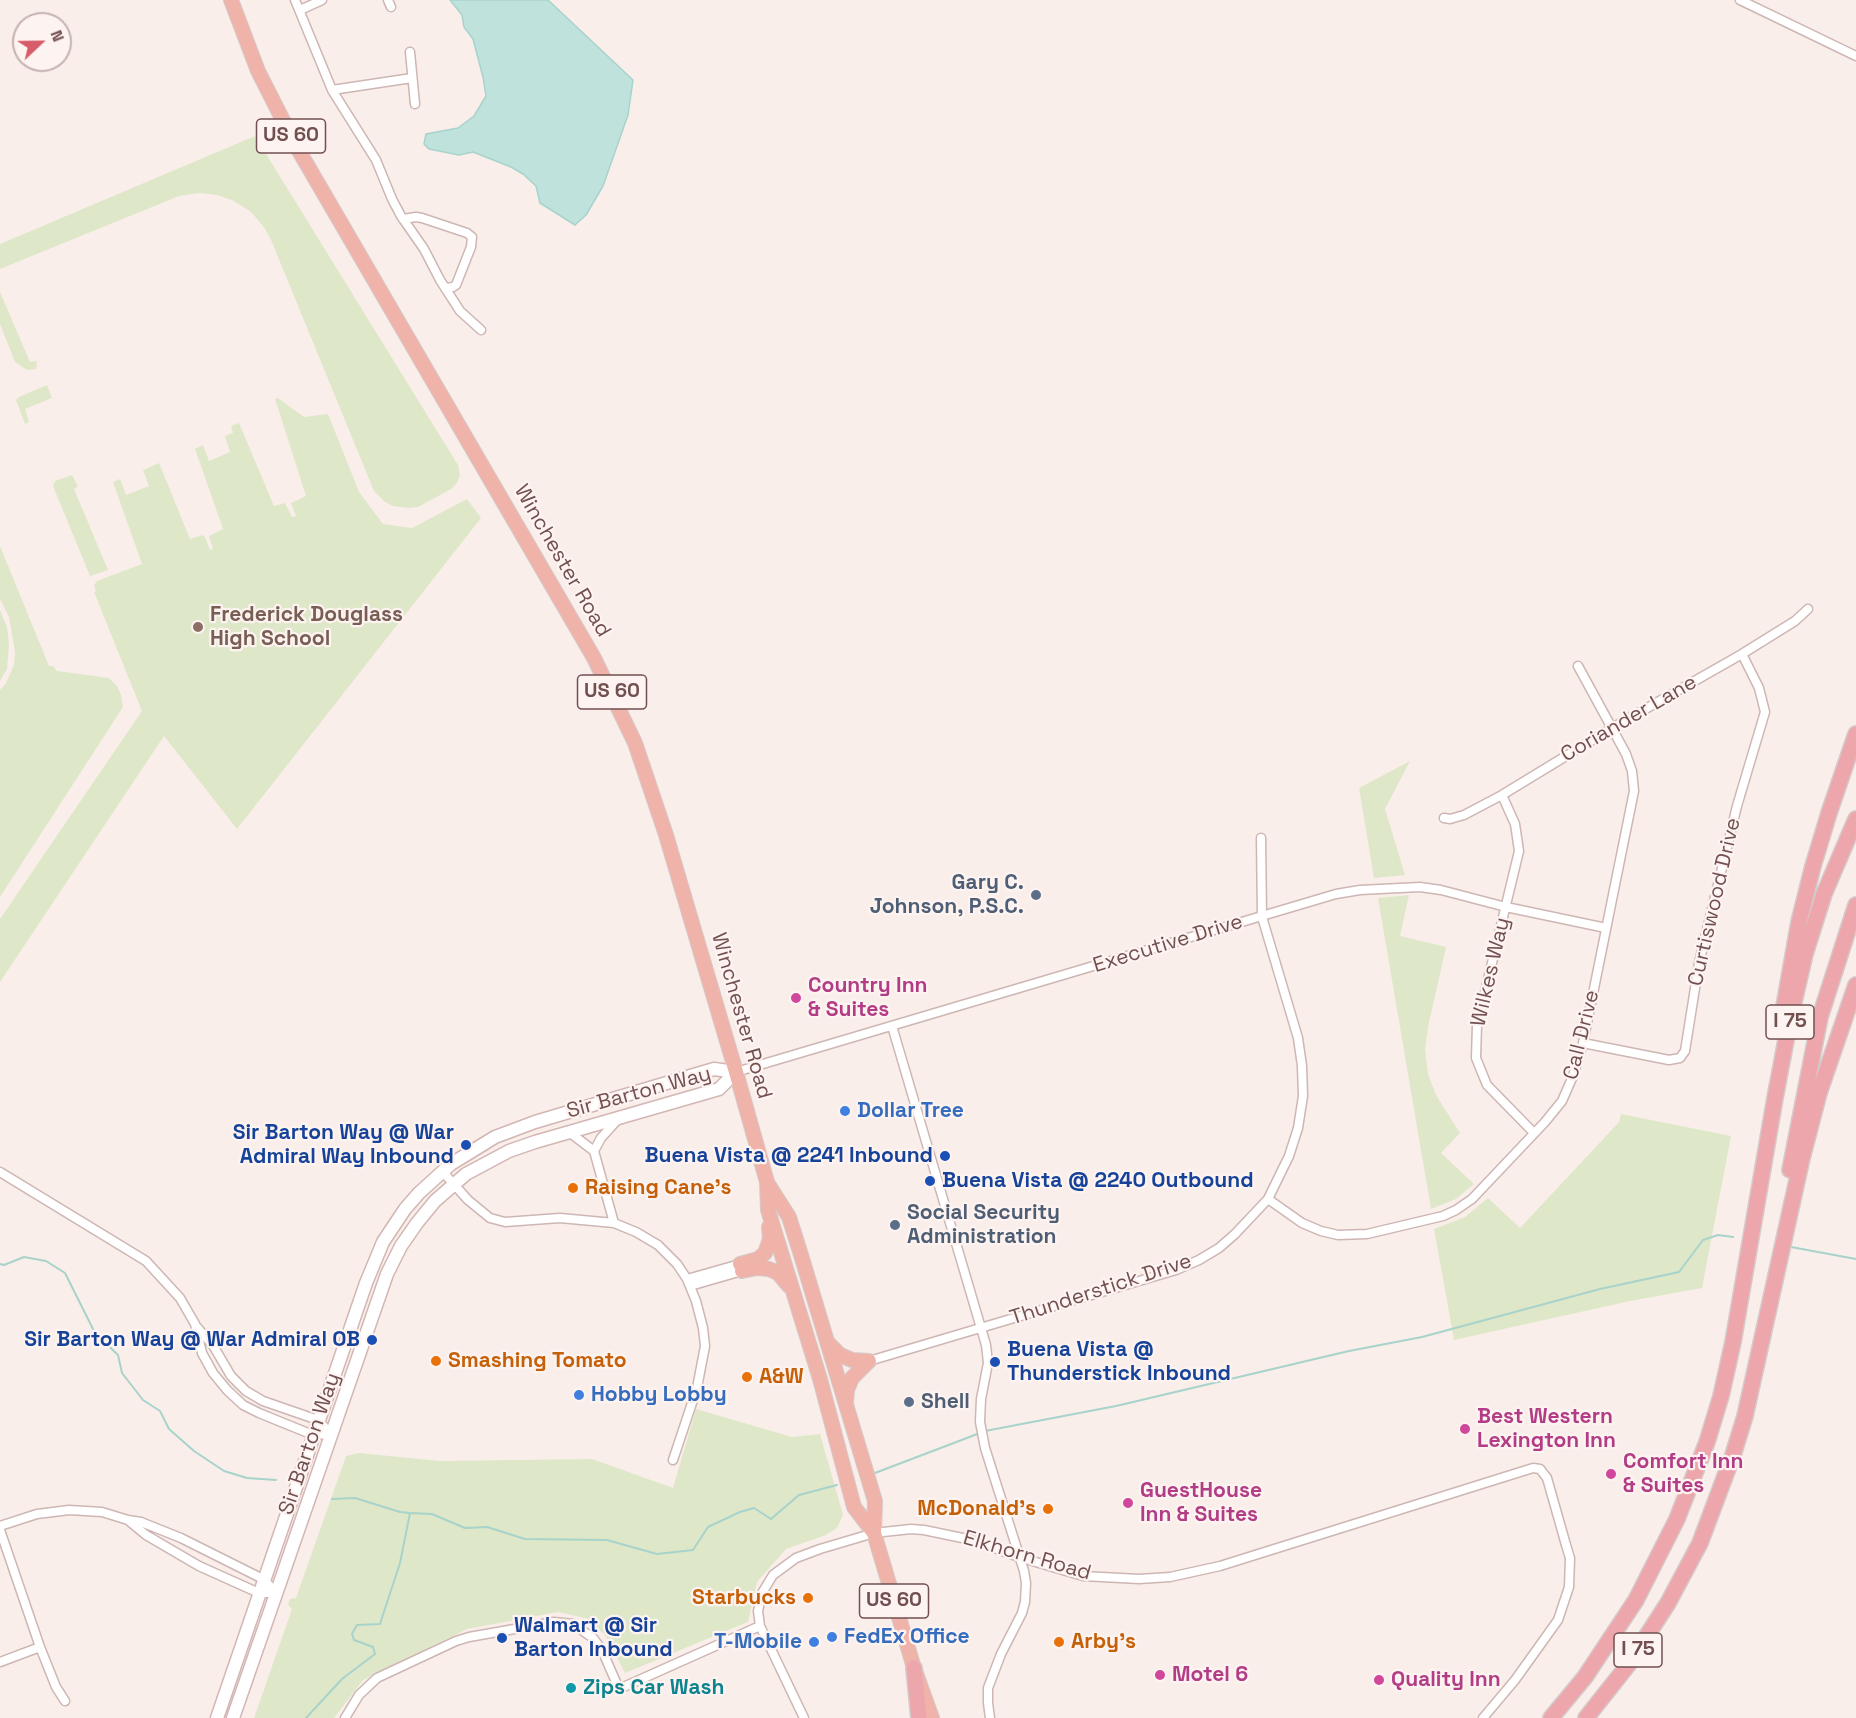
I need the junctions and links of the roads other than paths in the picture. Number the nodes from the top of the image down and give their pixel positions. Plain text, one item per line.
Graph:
1 (231, 0) edge
2 (295, 0) edge
3 (322, 0) edge
4 (1740, 0) edge
5 (300, 10) junction
6 (410, 52) dead end
7 (1856, 56) edge
8 (412, 78) junction
9 (332, 90) junction
10 (416, 104) dead end
11 (403, 219) junction
12 (445, 288) junction
13 (481, 330) dead end
14 (1808, 609) dead end
15 (1742, 654) junction
16 (1578, 666) dead end
17 (1612, 728) junction
18 (1856, 734) edge
19 (1502, 795) junction
20 (1444, 818) dead end
21 (1856, 819) edge
22 (1261, 838) dead end
23 (1856, 905) edge
24 (1506, 907) junction
25 (1262, 917) junction
26 (1606, 928) junction
27 (1856, 985) edge
28 (892, 1026) junction
29 (1583, 1043) junction
30 (736, 1072) junction
31 (619, 1118) junction
32 (569, 1132) junction
33 (1534, 1133) junction
34 (594, 1151) junction
35 (0, 1172) edge
36 (442, 1172) junction
37 (767, 1182) junction
38 (453, 1184) junction
39 (1268, 1199) junction
40 (768, 1210) junction
41 (614, 1223) junction
42 (1753, 1233) junction
43 (741, 1268) junction
44 (688, 1283) junction
45 (1773, 1289) junction
46 (793, 1291) junction
47 (195, 1324) junction
48 (981, 1328) junction
49 (826, 1341) junction
50 (869, 1361) junction
51 (846, 1405) junction
52 (318, 1420) junction
53 (331, 1434) junction
54 (313, 1435) junction
55 (673, 1460) dead end
56 (128, 1520) junction
57 (0, 1528) edge
58 (874, 1533) junction
59 (192, 1544) junction
60 (185, 1557) junction
61 (1019, 1557) junction
62 (263, 1580) junction
63 (259, 1593) junction
64 (277, 1593) junction
65 (760, 1626) junction
66 (40, 1647) junction
67 (0, 1662) edge
68 (914, 1668) junction
69 (1607, 1693) junction
70 (65, 1701) dead end
71 (217, 1718) edge
72 (233, 1718) edge
73 (345, 1718) edge
74 (804, 1718) edge
75 (919, 1718) edge
76 (932, 1718) edge
77 (990, 1718) edge
78 (1483, 1718) edge
79 (1551, 1718) edge
80 (1586, 1718) edge
81 (1592, 1718) edge

1 - 30 highway, Winchester Road / US 60
2 - 5 street
3 - 5 street
4 - 7 street
5 - 9 street
6 - 8 street
8 - 9 street
8 - 10 street
9 - 11 street
11 - 12 street
11 - 12 street
12 - 13 street
14 - 15 street, Coriander Lane
15 - 17 street, Coriander Lane
15 - 29 street, Curtiswood Drive
16 - 17 street, Call Drive
17 - 19 street, Coriander Lane
17 - 26 street, Call Drive
18 - 42 highway
19 - 20 street, Coriander Lane
19 - 24 street, Wilkes Way
21 - 42 highway, I 75
22 - 25 street, Thunderstick Drive
23 - 45 highway, I 75
24 - 25 street, Executive Drive
24 - 26 street, Executive Drive
24 - 33 street, Wilkes Way
25 - 28 street, Executive Drive
25 - 39 street, Thunderstick Drive
26 - 29 street, Call Drive
27 - 45 highway
28 - 30 street, Executive Drive
28 - 48 street
29 - 33 street, Call Drive
30 - 31 main road, Sir Barton Way
30 - 36 main road, Sir Barton Way
30 - 37 highway, Winchester Road / US 60
31 - 32 main road, Sir Barton Way
31 - 34 street
32 - 34 street
32 - 38 main road, Sir Barton Way
33 - 39 street, Call Drive
34 - 41 street
35 - 47 street
36 - 38 street
36 - 52 main road, Sir Barton Way
37 - 40 highway, Winchester Road / US 60
37 - 49 highway, Winchester Road / US 60
38 - 41 street
38 - 53 main road, Sir Barton Way
39 - 48 street, Thunderstick Drive
40 - 43 highway
40 - 46 highway, Winchester Road / US 60
41 - 44 street
42 - 79 highway, I 75
43 - 44 street
43 - 46 highway
44 - 55 street
45 - 69 highway, I 75
46 - 58 highway, Winchester Road / US 60
47 - 52 street
47 - 54 street
48 - 50 street, Thunderstick Drive
48 - 61 street
49 - 50 highway
49 - 51 highway, Winchester Road / US 60
50 - 51 highway
51 - 58 highway, Winchester Road / US 60
52 - 53 street
52 - 54 main road, Sir Barton Way
53 - 54 street
53 - 64 main road, Sir Barton Way
54 - 62 main road, Sir Barton Way
56 - 57 street
56 - 59 street
56 - 60 street
57 - 66 street
58 - 61 street, Elkhorn Road
58 - 65 street, Elkhorn Road
58 - 68 highway, Winchester Road / US 60
59 - 60 street
59 - 62 street
60 - 63 street
61 - 77 street
61 - 78 street, Elkhorn Road
62 - 63 main road, Sir Barton Way
62 - 64 street
63 - 64 street
63 - 71 main road, Sir Barton Way
64 - 72 main road, Sir Barton Way
65 - 73 street
65 - 74 street, Elkhorn Road
66 - 67 street
66 - 70 street
68 - 75 highway
68 - 76 highway, Winchester Road / US 60
69 - 80 highway, I 75
69 - 81 highway

